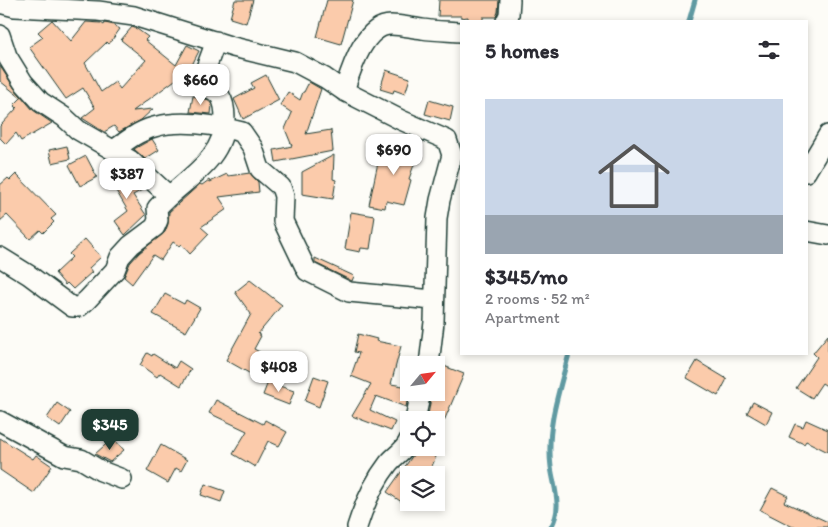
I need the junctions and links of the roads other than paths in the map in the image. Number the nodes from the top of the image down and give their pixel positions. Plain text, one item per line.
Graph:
1 (510, 0) edge
2 (0, 3) edge
3 (137, 8) edge
4 (507, 20) edge
5 (460, 32) edge
6 (0, 35) edge
7 (216, 41) junction
8 (344, 91) junction
9 (224, 128) junction
10 (828, 135) edge
11 (454, 143) edge
12 (114, 150) junction
13 (808, 169) edge
14 (168, 195) junction
15 (808, 231) edge
16 (828, 235) edge
17 (0, 257) edge
18 (433, 300) junction
19 (430, 356) edge
20 (0, 422) edge
21 (400, 452) edge
22 (122, 478) dead end
23 (357, 527) edge

1 - 4 street
2 - 3 street
3 - 7 street
5 - 8 street
6 - 12 street
7 - 8 street
7 - 9 street
8 - 11 street
9 - 12 street
9 - 14 street
9 - 18 street
10 - 13 street
11 - 18 street
12 - 14 street
14 - 17 street
15 - 16 street
18 - 19 street
20 - 22 street
21 - 23 street

